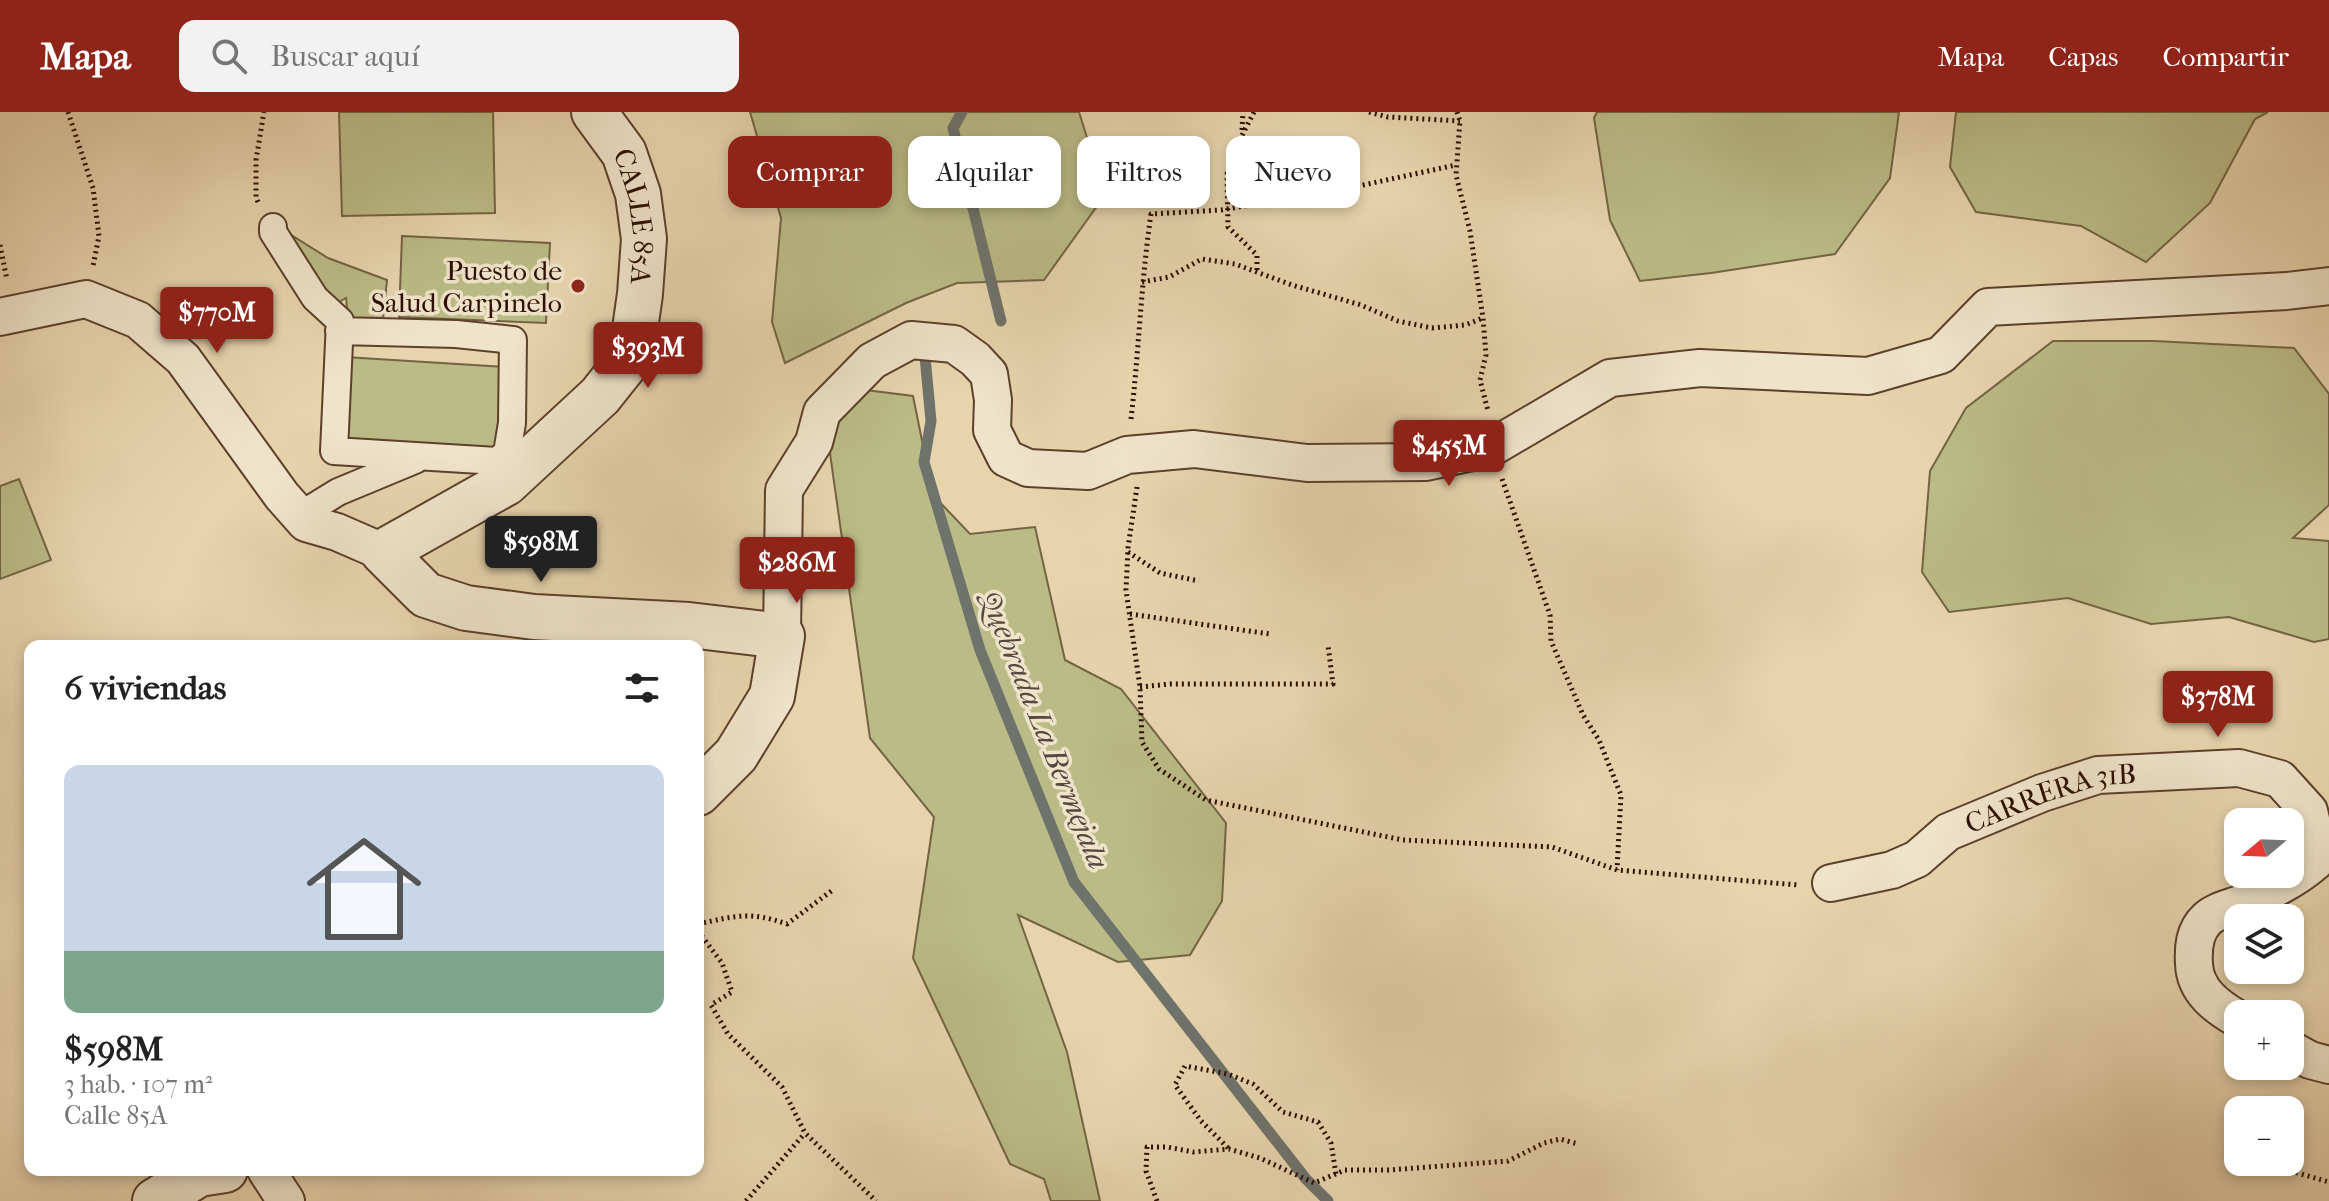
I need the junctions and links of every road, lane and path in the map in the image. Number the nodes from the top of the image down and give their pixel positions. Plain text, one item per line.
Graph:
1 (68, 112) edge
2 (264, 112) edge
3 (594, 112) edge
4 (1243, 112) edge
5 (1254, 112) edge
6 (1369, 112) edge
7 (1450, 112) edge
8 (1457, 112) edge
9 (1460, 121) junction
10 (1242, 135) junction
11 (1456, 165) junction
12 (1228, 209) junction
13 (273, 227) joint
14 (1257, 272) junction
15 (1142, 282) junction
16 (2329, 286) edge
17 (86, 299) junction
18 (0, 317) edge
19 (1483, 318) junction
20 (339, 331) junction
21 (1491, 448) junction
22 (1135, 454) junction
23 (430, 455) junction
24 (297, 513) junction
25 (1128, 551) junction
26 (383, 552) junction
27 (1199, 581) dead end
28 (1130, 614) junction
29 (1270, 634) dead end
30 (782, 636) junction
31 (1328, 645) dead end
32 (1140, 687) junction
33 (704, 787) edge
34 (1617, 870) junction
35 (1831, 883) joint
36 (834, 889) dead end
37 (704, 923) edge
38 (704, 939) edge
39 (2224, 1010) edge
40 (2304, 1057) edge
41 (2329, 1065) edge
42 (805, 1133) junction
43 (1578, 1144) dead end
44 (1229, 1149) junction
45 (1336, 1174) junction
46 (2304, 1175) edge
47 (196, 1176) edge
48 (270, 1176) edge
49 (2329, 1182) edge
50 (155, 1201) edge
51 (286, 1201) edge
52 (746, 1201) edge
53 (876, 1201) edge
54 (1157, 1201) edge

1 - 17 path
2 - 13 path
3 - 26 street, CALLE 85A
4 - 10 path
5 - 10 path
6 - 9 path
7 - 9 path
8 - 9 path
9 - 11 path
10 - 12 path
11 - 12 path
11 - 19 path
12 - 14 path
12 - 15 path
13 - 20 street
14 - 15 path
14 - 19 path
15 - 22 path
16 - 21 street
17 - 18 street
17 - 24 street
19 - 21 path
20 - 23 street
20 - 23 street
21 - 22 street
21 - 34 path
22 - 25 path
22 - 30 street
23 - 24 street
24 - 26 street
25 - 27 path
25 - 28 path
26 - 30 street
28 - 29 path
28 - 32 path
30 - 33 street
31 - 32 path
32 - 34 path
34 - 35 path
35 - 39 street, CARRERA 31B
36 - 37 path
38 - 42 path
40 - 41 street
42 - 52 path
42 - 53 path
43 - 45 path
44 - 45 path
44 - 45 path
44 - 54 path
46 - 49 path
47 - 50 street
48 - 51 street

